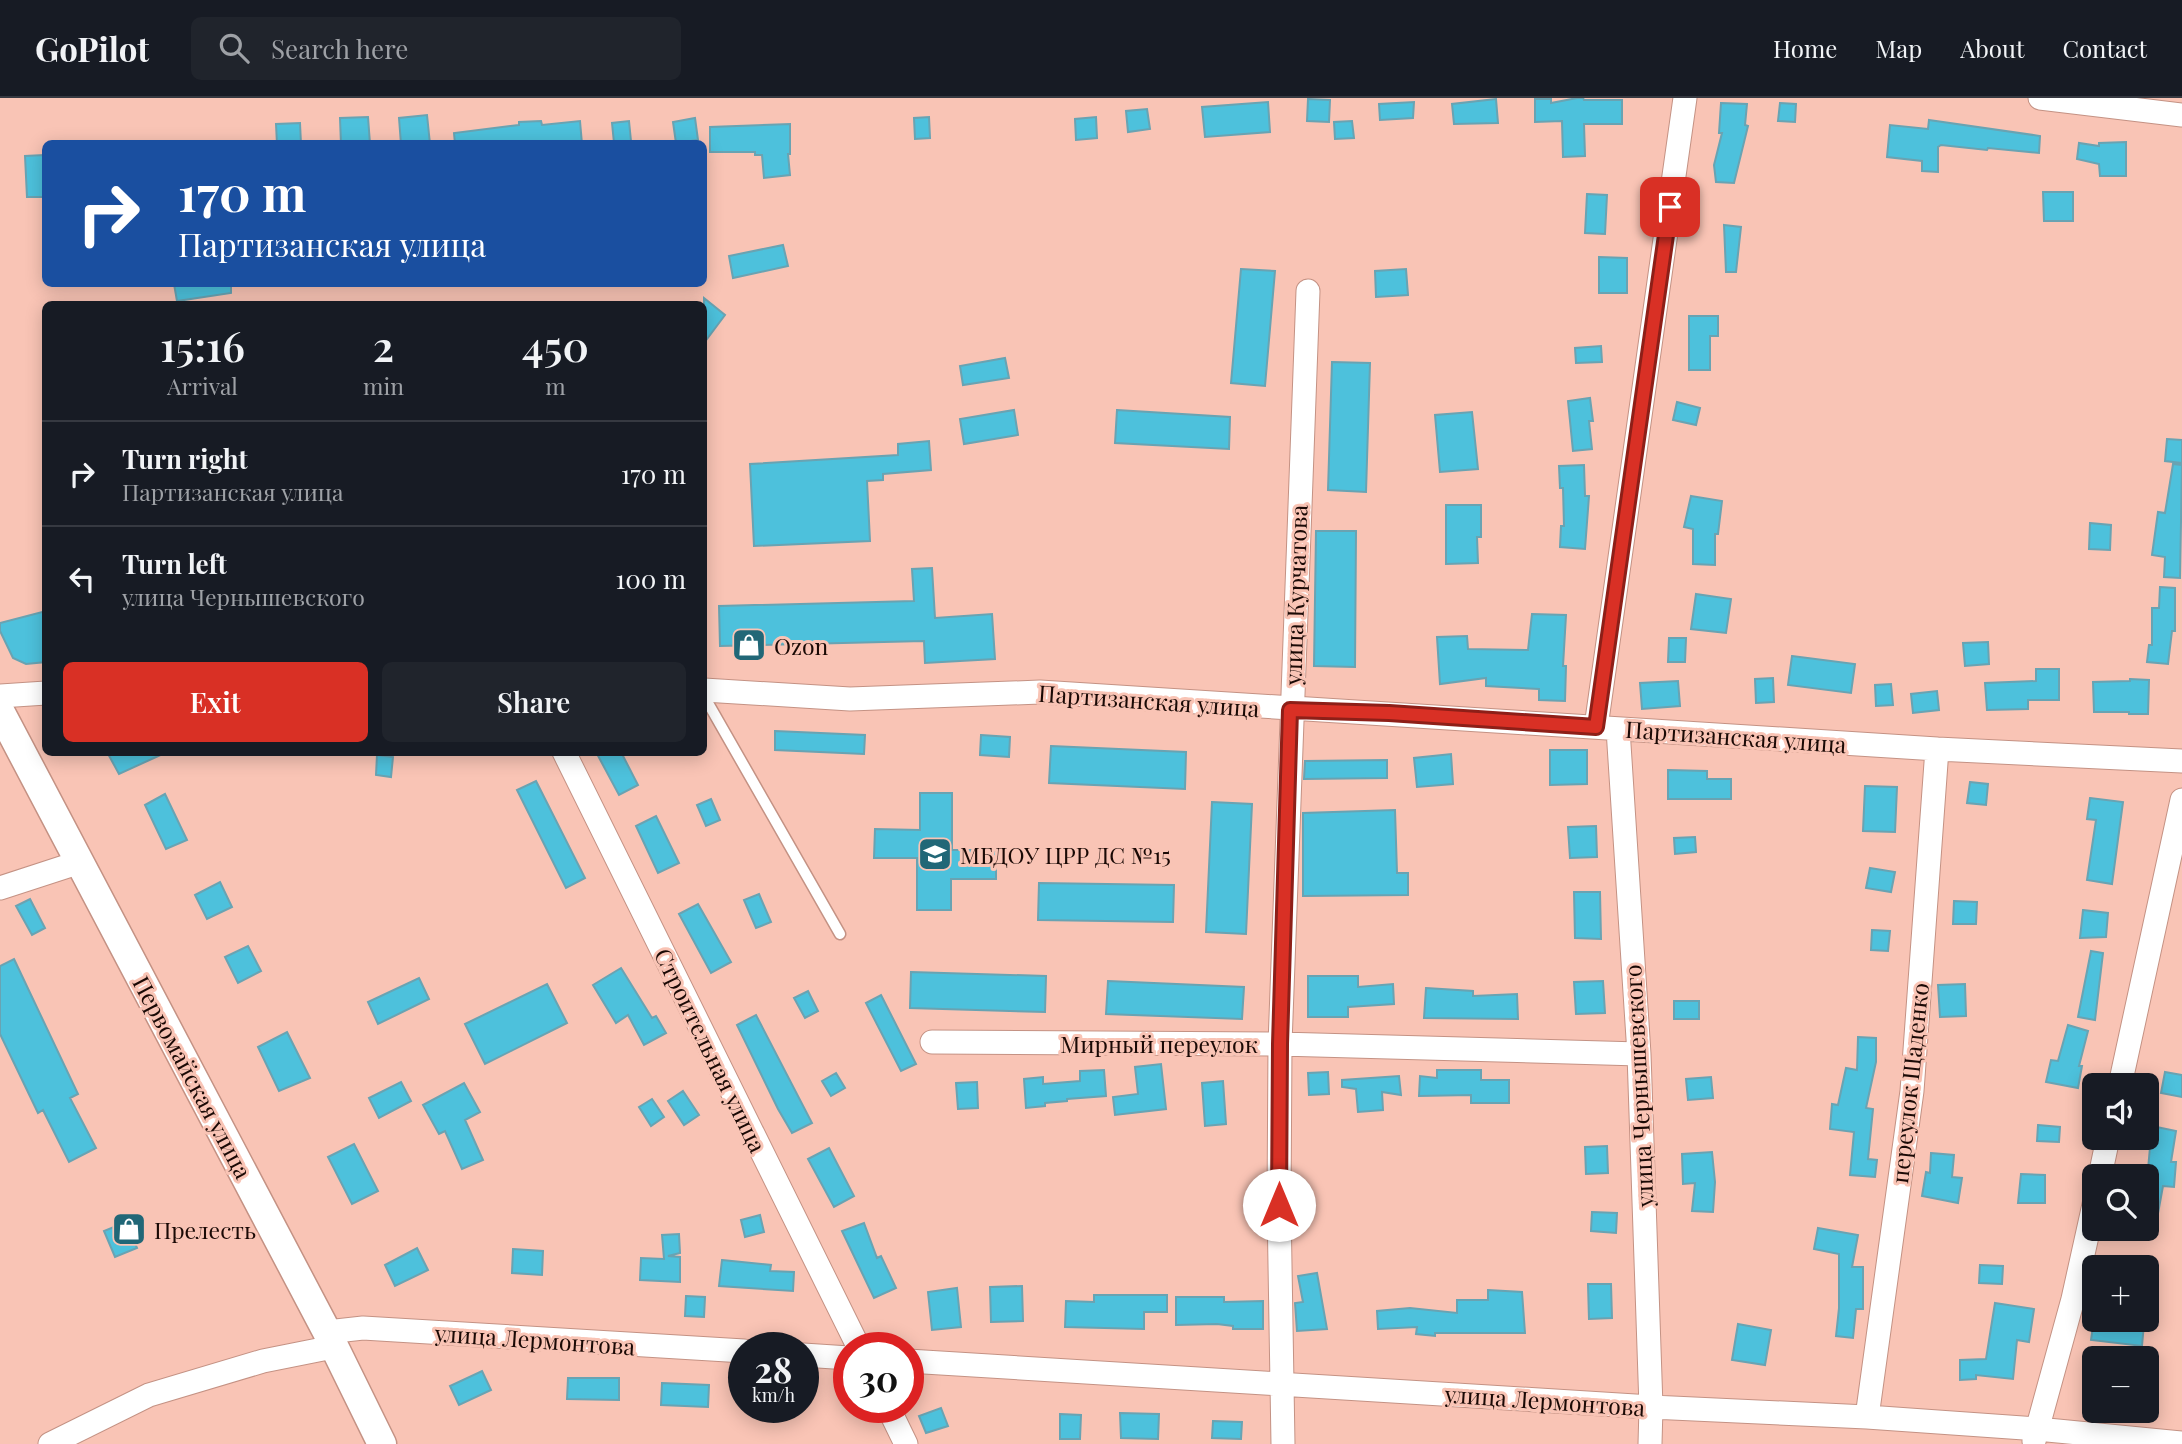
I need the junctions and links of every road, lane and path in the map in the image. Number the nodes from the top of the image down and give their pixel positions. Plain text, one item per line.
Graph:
1 (1685, 98) edge
2 (2040, 98) edge
3 (2182, 115) edge
4 (1307, 291) dead end
5 (707, 690) edge
6 (42, 693) edge
7 (0, 696) edge
8 (707, 701) edge
9 (1290, 710) junction
10 (0, 711) edge
11 (1607, 728) junction
12 (1937, 749) junction
13 (566, 756) edge
14 (2182, 761) edge
15 (2182, 800) edge
16 (80, 862) junction
17 (0, 888) edge
18 (840, 934) dead end
19 (932, 1042) dead end
20 (1280, 1044) junction
21 (1639, 1054) junction
22 (2123, 1073) edge
23 (2086, 1241) edge
24 (851, 1332) edge
25 (330, 1339) junction
26 (728, 1350) edge
27 (924, 1362) edge
28 (1282, 1383) junction
29 (1651, 1407) junction
30 (1867, 1417) junction
31 (896, 1423) edge
32 (2035, 1436) edge
33 (2182, 1443) edge
34 (50, 1444) edge
35 (382, 1444) edge
36 (906, 1444) edge
37 (1283, 1444) edge
38 (1650, 1444) edge

1 - 11 street, улица Чернышевского
2 - 3 street
4 - 9 street, улица Курчатова
5 - 9 street, Партизанская улица
6 - 7 street
8 - 18 lane
9 - 11 street, Партизанская улица
9 - 20 street, улица Курчатова
10 - 16 street, Первомайская улица
11 - 12 street, Партизанская улица
11 - 21 street, улица Чернышевского
12 - 14 street, Партизанская улица
12 - 30 street, переулок Щаденко
13 - 24 street, Строительная улица
15 - 22 street
16 - 17 street
16 - 25 street, Первомайская улица
19 - 20 street, Мирный переулок
20 - 21 street, Мирный переулок
20 - 28 street, улица Курчатова
21 - 29 street, улица Чернышевского
23 - 32 street
25 - 26 street, улица Лермонтова
25 - 34 street, улица Лермонтова
25 - 35 street, Первомайская улица
27 - 28 street, улица Лермонтова
28 - 29 street, улица Лермонтова
28 - 37 street, улица Курчатова
29 - 30 street, улица Лермонтова
29 - 38 street, улица Чернышевского
30 - 32 street, улица Лермонтова
31 - 36 street
32 - 33 street, улица Лермонтова

